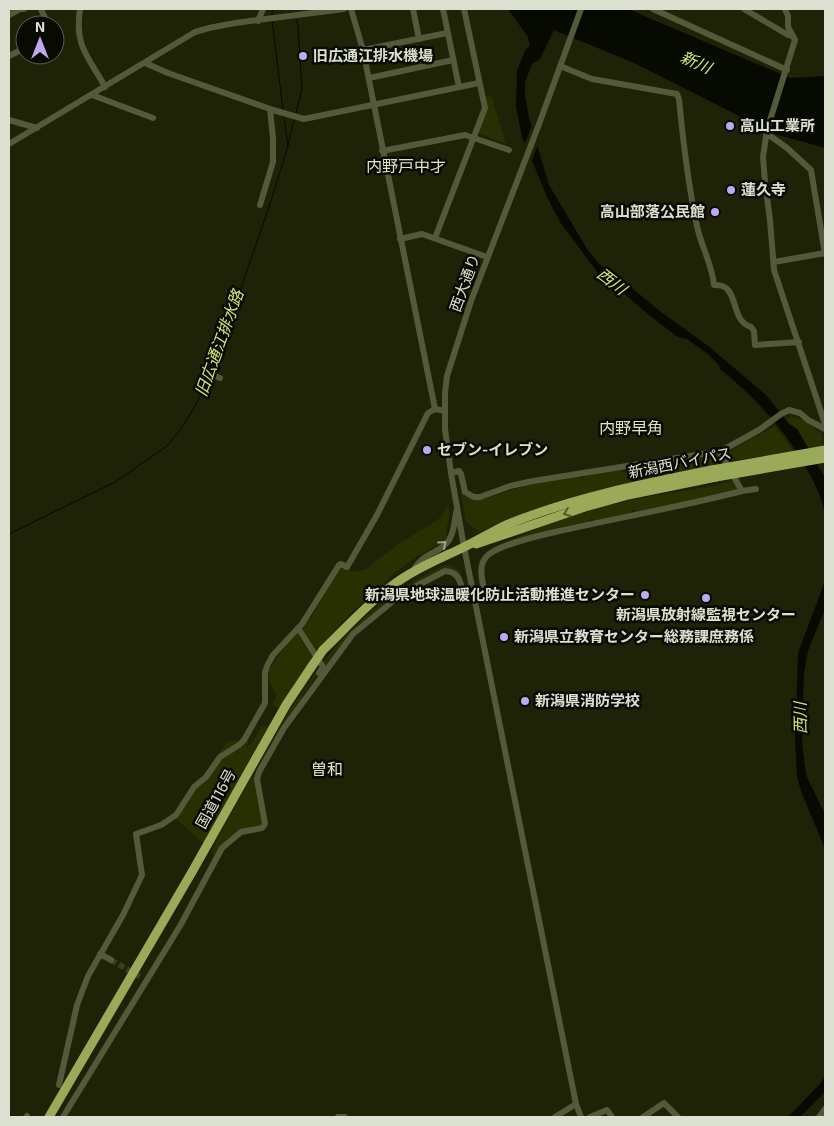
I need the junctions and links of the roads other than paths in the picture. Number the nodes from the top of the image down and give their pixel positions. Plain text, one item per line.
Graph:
1 (24, 9) edge
2 (80, 9) edge
3 (263, 9) edge
4 (344, 9) edge
5 (351, 9) edge
6 (413, 9) edge
7 (443, 9) edge
8 (464, 9) edge
9 (581, 9) edge
10 (653, 9) edge
11 (744, 9) edge
12 (785, 9) edge
13 (9, 15) edge
14 (258, 21) junction
15 (447, 33) junction
16 (794, 38) junction
17 (419, 39) junction
18 (363, 50) junction
19 (453, 60) junction
20 (145, 63) junction
21 (560, 66) junction
22 (787, 70) junction
23 (369, 78) junction
24 (479, 83) junction
25 (105, 87) junction
26 (459, 87) junction
27 (92, 95) junction
28 (373, 104) junction
29 (271, 110) junction
30 (153, 118) dead end
31 (9, 120) edge
32 (37, 128) junction
33 (767, 132) junction
34 (474, 138) junction
35 (9, 144) edge
36 (509, 150) dead end
37 (382, 151) junction
38 (260, 206) dead end
39 (435, 238) junction
40 (400, 239) junction
41 (825, 253) edge
42 (487, 257) junction
43 (774, 262) junction
44 (799, 342) junction
45 (204, 372) dead end
46 (220, 378) dead end
47 (435, 409) junction
48 (445, 411) junction
49 (825, 424) edge
50 (825, 429) edge
51 (825, 450) edge
52 (719, 451) junction
53 (825, 458) edge
54 (451, 473) junction
55 (714, 474) junction
56 (756, 489) dead end
57 (742, 491) junction
58 (457, 507) junction
59 (464, 547) junction
60 (413, 572) junction
61 (475, 596) junction
62 (298, 628) junction
63 (310, 694) junction
64 (100, 954) junction
65 (111, 960) tunnel mouth
66 (59, 1085) dead end
67 (576, 1104) junction
68 (825, 1109) edge
69 (49, 1117) edge
70 (63, 1117) edge
71 (338, 1117) edge
72 (345, 1117) edge
73 (555, 1117) edge
74 (581, 1117) edge
75 (590, 1117) edge
76 (612, 1117) edge
77 (643, 1117) edge
78 (678, 1117) edge
79 (819, 1117) edge

1 - 13 street
2 - 25 street
3 - 14 street
4 - 14 street
5 - 18 street
6 - 17 street
7 - 15 street
8 - 24 street
9 - 21 street, 西大通り
10 - 22 street
11 - 16 street
12 - 16 street
14 - 20 street
15 - 17 street
15 - 19 street
16 - 22 street
17 - 18 street
18 - 23 street
19 - 23 street
19 - 26 street
20 - 25 street
20 - 29 street
21 - 42 street, 西大通り
21 - 44 street
22 - 33 street
23 - 28 street
24 - 26 street
24 - 34 street
25 - 27 street
26 - 28 street
27 - 30 street
27 - 32 street
28 - 29 street
28 - 37 street
29 - 38 street
31 - 32 street
32 - 35 street
33 - 41 street
33 - 43 street
34 - 36 street
34 - 37 street
34 - 39 street
37 - 40 street
39 - 40 street
39 - 42 street
40 - 47 street
41 - 43 street
42 - 48 street, 西大通り
43 - 44 street
44 - 49 street
45 - 46 street
47 - 48 street
47 - 62 street
48 - 54 street, 西大通り
50 - 52 street
51 - 55 highway, 新潟西バイパス, bridge
52 - 54 street
52 - 57 street
53 - 55 highway, 新潟西バイパス, bridge
54 - 58 street, 西大通り
55 - 59 highway, 新潟西バイパス
56 - 57 street
57 - 61 street
58 - 59 street, 西大通り
60 -> 58 street
59 - 60 highway, 国道116号
59 - 61 street, 西大通り
60 - 69 highway, 国道116号, bridge
61 - 63 street
61 - 67 street, 西大通り
62 - 63 street
62 - 64 street
63 - 70 street
64 - 65 street
64 - 66 street
67 - 73 street
67 - 74 street, 西大通り
68 - 79 street
71 - 72 street
75 - 76 street
77 - 78 street

